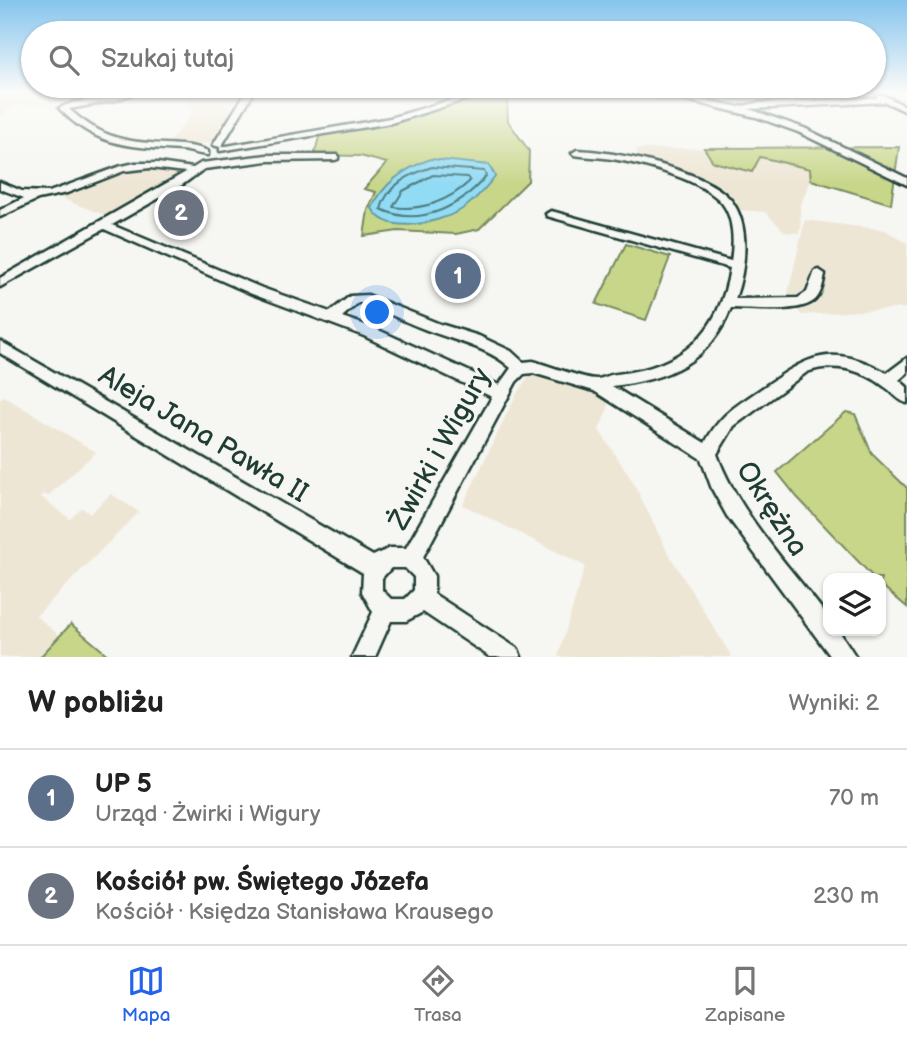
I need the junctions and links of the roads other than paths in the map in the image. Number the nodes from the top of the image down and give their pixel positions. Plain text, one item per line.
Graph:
1 (79, 123) edge
2 (234, 123) edge
3 (374, 123) edge
4 (778, 123) edge
5 (221, 147) junction
6 (207, 152) junction
7 (577, 153) dead end
8 (335, 157) dead end
9 (198, 168) junction
10 (907, 182) edge
11 (0, 185) edge
12 (36, 196) junction
13 (0, 214) edge
14 (551, 214) dead end
15 (104, 225) junction
16 (736, 266) junction
17 (819, 274) dead end
18 (0, 283) edge
19 (726, 304) junction
20 (333, 317) junction
21 (0, 346) edge
22 (907, 364) edge
23 (520, 368) junction
24 (888, 381) junction
25 (599, 386) junction
26 (502, 394) junction
27 (907, 397) edge
28 (708, 454) junction
29 (411, 559) junction
30 (377, 570) junction
31 (421, 598) junction
32 (385, 610) junction
33 (363, 657) edge
34 (510, 657) edge
35 (845, 657) edge

1 - 6 street
2 - 5 street
3 - 5 street
4 - 10 street
5 - 6 street
6 - 9 street
7 - 16 street
8 - 9 street
9 - 12 street
9 - 15 street
11 - 12 street
12 - 13 street
14 - 16 street
15 - 18 street
15 - 20 street
16 - 19 street
17 - 19 street
19 - 25 street
20 - 23 street, Żwirki i Wigury
20 - 26 street
21 - 30 street, Aleja Jana Pawła II
22 - 24 street
23 - 25 street, Żwirki i Wigury
23 - 26 street, Żwirki i Wigury
24 - 27 street, Okrężna
24 - 28 street, Okrężna
25 - 28 street, Okrężna
26 - 29 street, Żwirki i Wigury
28 - 35 street, Okrężna
29 - 30 street
29 - 31 street
30 - 32 street
31 - 32 street
31 - 34 street
32 - 33 street

